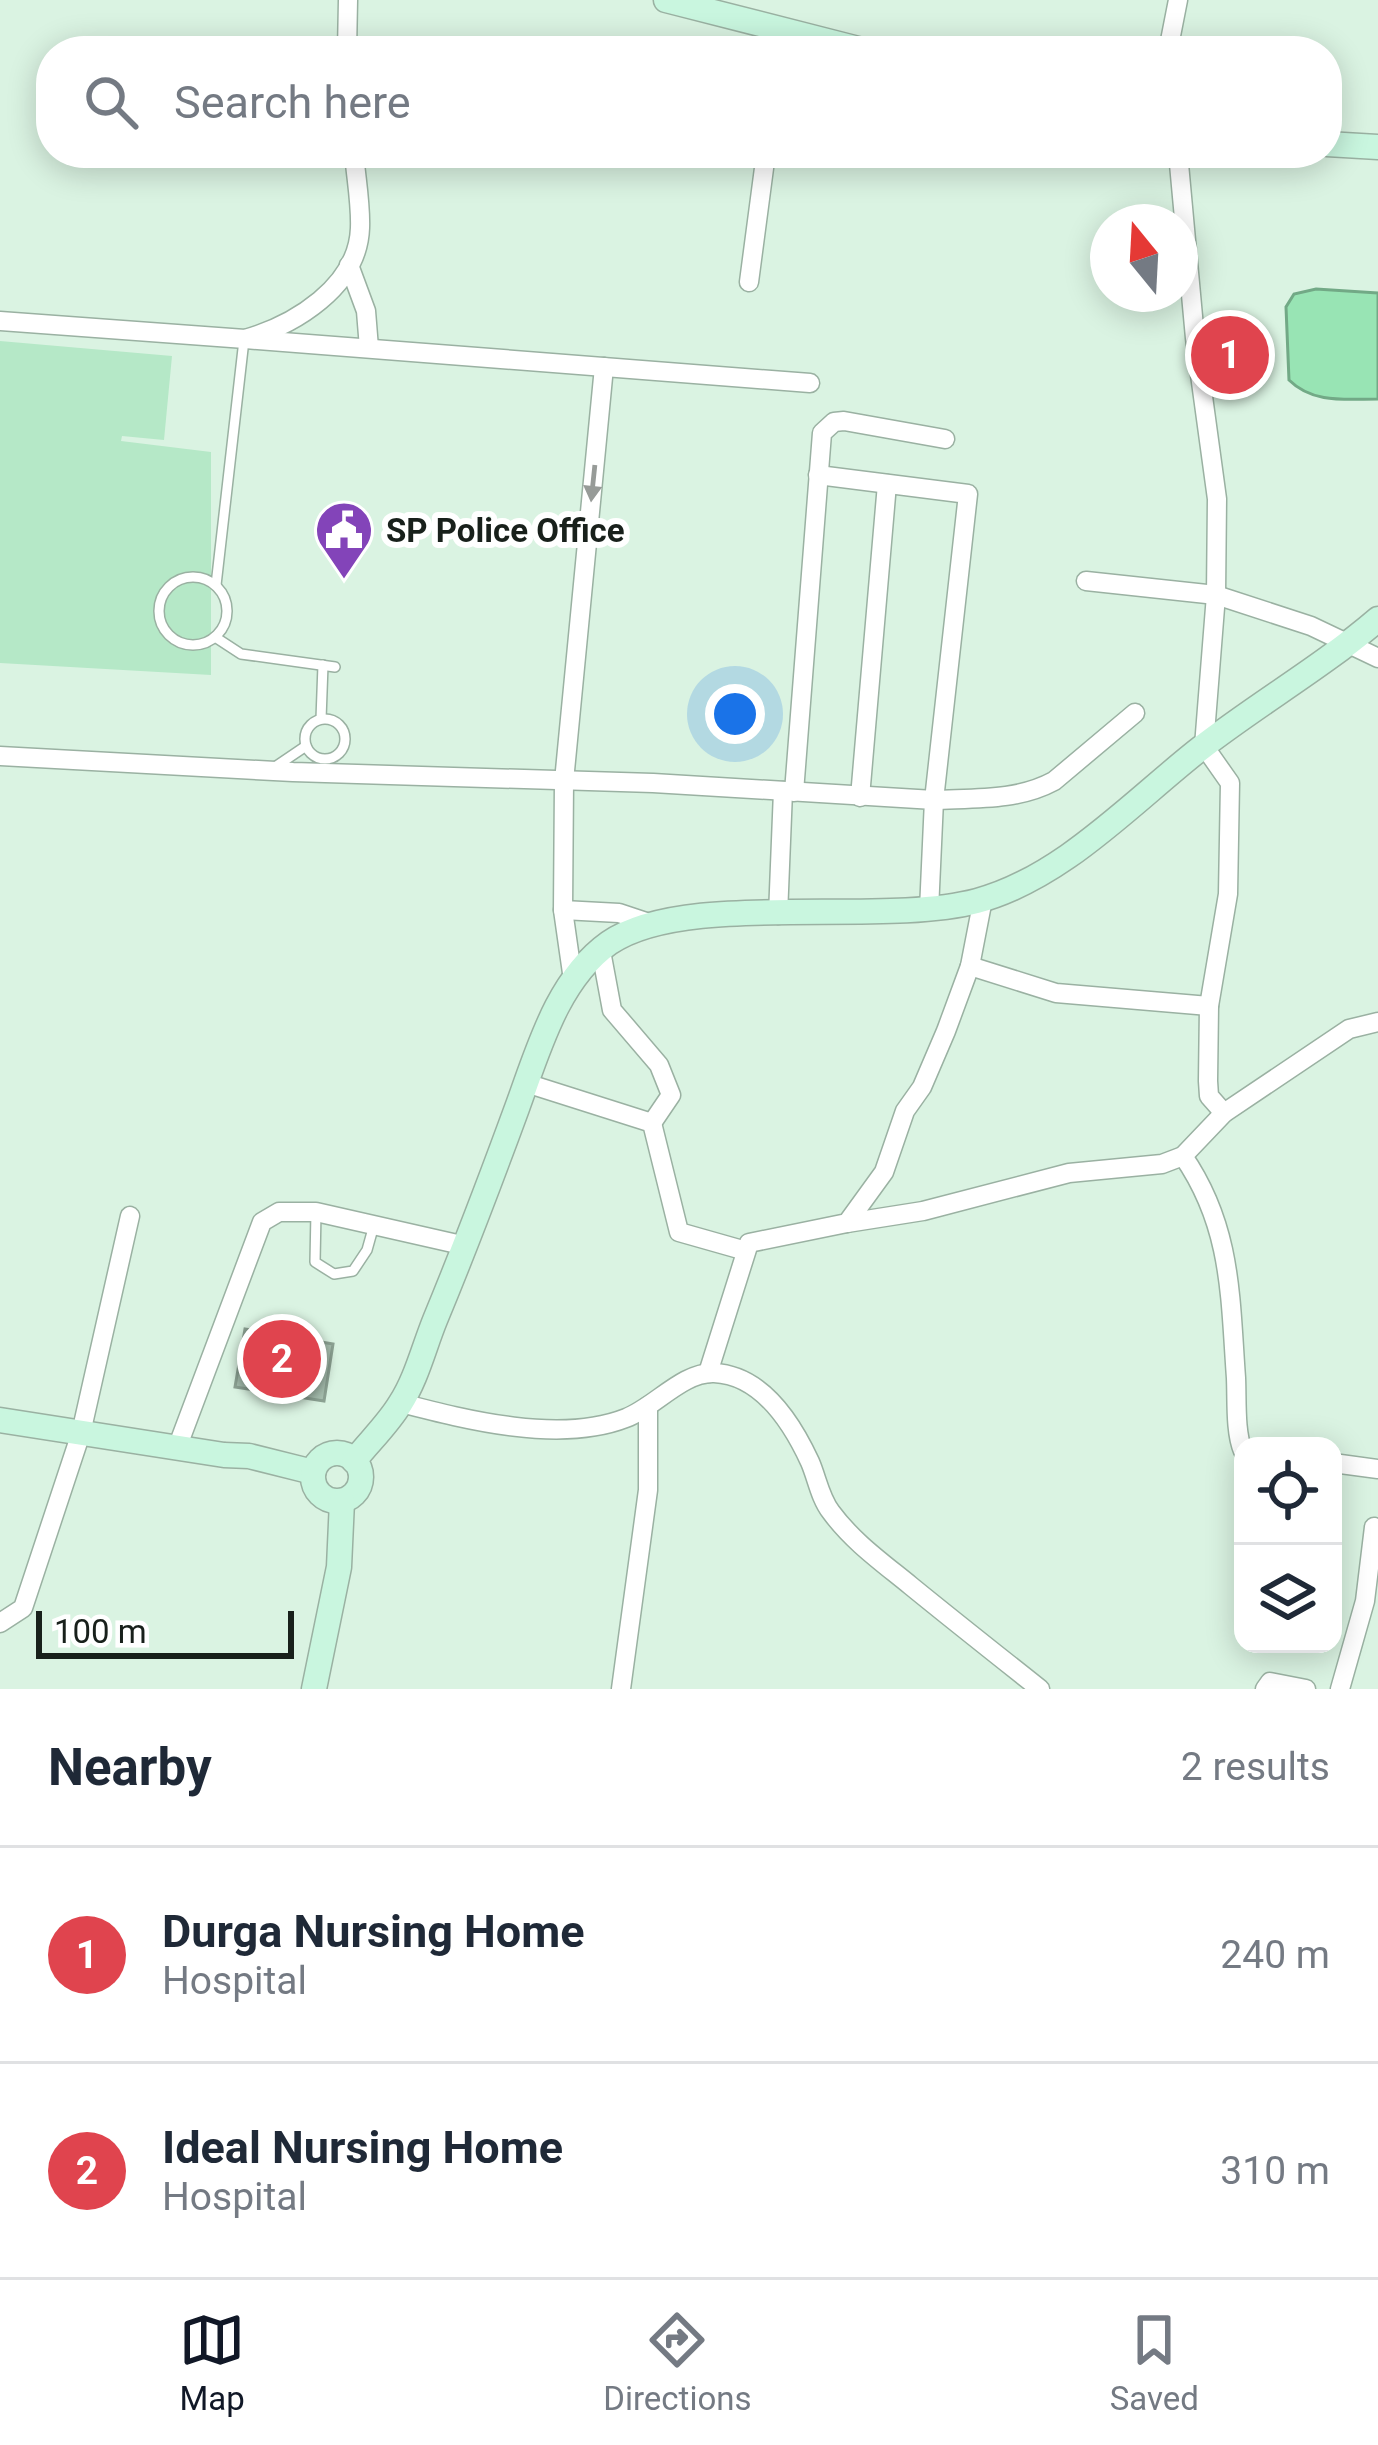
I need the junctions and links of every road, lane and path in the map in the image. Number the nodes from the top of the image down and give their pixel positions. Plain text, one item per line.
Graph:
1 (348, 0) edge
2 (665, 0) edge
3 (1178, 0) edge
4 (347, 36) edge
5 (768, 36) edge
6 (1171, 36) edge
7 (1342, 145) edge
8 (1378, 147) edge
9 (355, 168) edge
10 (764, 168) edge
11 (1179, 168) edge
12 (349, 265) junction
13 (749, 282) dead end
14 (0, 321) edge
15 (244, 339) junction
16 (369, 348) junction
17 (604, 367) junction
18 (810, 383) dead end
19 (945, 439) dead end
20 (818, 475) junction
21 (886, 484) junction
22 (1086, 581) dead end
23 (216, 585) junction
24 (1216, 595) junction
25 (1378, 619) edge
26 (214, 637) junction
27 (1348, 645) junction
28 (1378, 658) edge
29 (1135, 713) dead end
30 (321, 719) junction
31 (306, 746) junction
32 (1204, 746) junction
33 (343, 750) junction
34 (0, 757) edge
35 (270, 770) junction
36 (360, 774) junction
37 (564, 781) junction
38 (788, 791) junction
39 (860, 797) junction
40 (934, 800) junction
41 (983, 899) junction
42 (563, 910) junction
43 (929, 910) junction
44 (778, 914) junction
45 (652, 924) junction
46 (601, 951) junction
47 (970, 966) junction
48 (573, 980) junction
49 (1209, 1006) junction
50 (1378, 1022) edge
51 (526, 1083) junction
52 (1225, 1113) junction
53 (652, 1123) junction
54 (1183, 1156) junction
55 (316, 1212) junction
56 (130, 1216) dead end
57 (847, 1223) junction
58 (374, 1225) junction
59 (466, 1246) junction
60 (746, 1251) junction
61 (708, 1373) junction
62 (401, 1403) junction
63 (648, 1406) junction
64 (0, 1420) edge
65 (81, 1433) junction
66 (1242, 1437) edge
67 (177, 1448) junction
68 (354, 1461) junction
69 (1342, 1463) edge
70 (1378, 1469) edge
71 (313, 1472) junction
72 (342, 1501) junction
73 (1375, 1527) dead end
74 (0, 1623) edge
75 (1355, 1640) junction
76 (1378, 1646) edge
77 (314, 1689) edge
78 (621, 1689) edge
79 (1040, 1689) edge
80 (1264, 1689) edge
81 (1306, 1689) edge
82 (1340, 1689) edge

1 - 4 street
2 - 5 main road
3 - 6 street
7 - 8 main road
9 - 12 street
10 - 13 street
11 - 24 street
12 - 15 street
12 - 16 street
14 - 15 street
15 - 16 street
15 - 23 lane
16 - 17 street
17 - 18 street
17 -> 37 street
19 - 20 street
20 - 21 street
20 - 38 street
21 - 39 street
21 - 40 street
22 - 24 street
23 - 26 lane
23 - 26 lane
24 - 27 street
24 - 32 street
25 - 27 main road
26 - 30 lane
27 - 28 street
27 - 32 main road
29 - 40 street
30 - 31 lane
30 - 33 lane
31 - 33 lane
31 - 35 lane
32 - 41 main road
32 - 49 street
33 - 36 lane
34 - 35 street
35 - 36 street
36 - 37 street
37 - 38 street
37 - 42 street
38 - 39 street
38 - 44 street
39 - 40 street
40 - 43 street
41 - 43 main road
41 - 47 street
42 - 45 street
42 - 48 street
43 - 44 main road
44 - 45 main road
45 - 46 main road
46 - 48 main road
46 - 53 street
47 - 49 street
47 - 57 street
48 - 51 main road
49 - 52 street
50 - 52 street
51 - 53 street
51 - 59 main road
52 - 54 street
53 - 60 street
54 - 57 street
54 - 66 street
55 - 58 street
55 - 58 lane
55 - 67 street
56 - 65 street
57 - 60 street
58 - 59 street
59 - 62 main road
60 - 61 street
61 - 63 street
61 - 79 street
62 - 63 street
62 - 68 main road
63 - 78 street
64 - 65 main road
65 - 67 main road
65 - 74 street
67 - 71 main road
68 - 71 main road
68 - 72 main road
69 - 70 street
71 - 72 main road
72 - 77 main road
73 - 75 street
75 - 76 street
75 - 82 street
80 - 81 street

